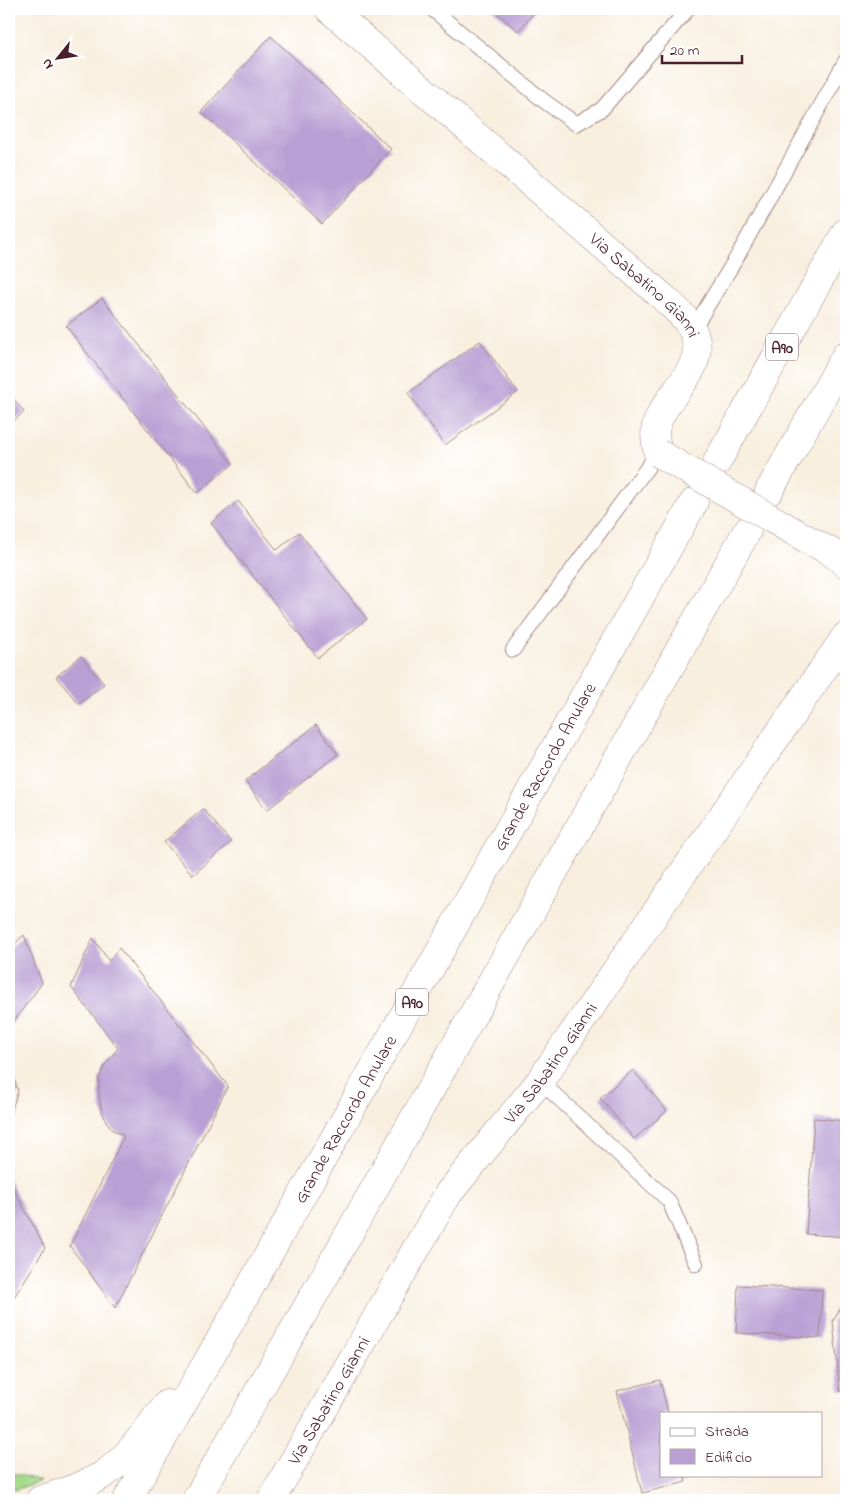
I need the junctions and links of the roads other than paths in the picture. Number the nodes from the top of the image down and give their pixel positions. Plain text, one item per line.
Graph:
1 (329, 9) edge
2 (432, 9) edge
3 (688, 9) edge
4 (846, 60) edge
5 (846, 232) edge
6 (692, 331) junction
7 (846, 355) edge
8 (658, 453) junction
9 (717, 462) dead end
10 (769, 491) dead end
11 (694, 502) dead end
12 (748, 531) dead end
13 (846, 564) edge
14 (846, 636) edge
15 (513, 650) dead end
16 (540, 1081) junction
17 (696, 1264) dead end
18 (228, 1326) junction
19 (40, 1500) edge
20 (127, 1500) edge
21 (196, 1500) edge
22 (271, 1500) edge

1 - 6 main road, Via Sabatino Gianni
2 - 3 lane
4 - 6 lane
5 - 9 main road, A90
6 - 8 main road, Via Sabatino Gianni
7 - 10 main road
8 - 13 main road, bridge
8 - 15 lane
11 - 18 main road, Grande Raccordo Anulare / A90
12 - 21 main road
14 - 16 main road, Via Sabatino Gianni
16 - 17 lane
16 - 22 main road, Via Sabatino Gianni
18 - 19 main road
18 - 20 main road, Grande Raccordo Anulare / A90

